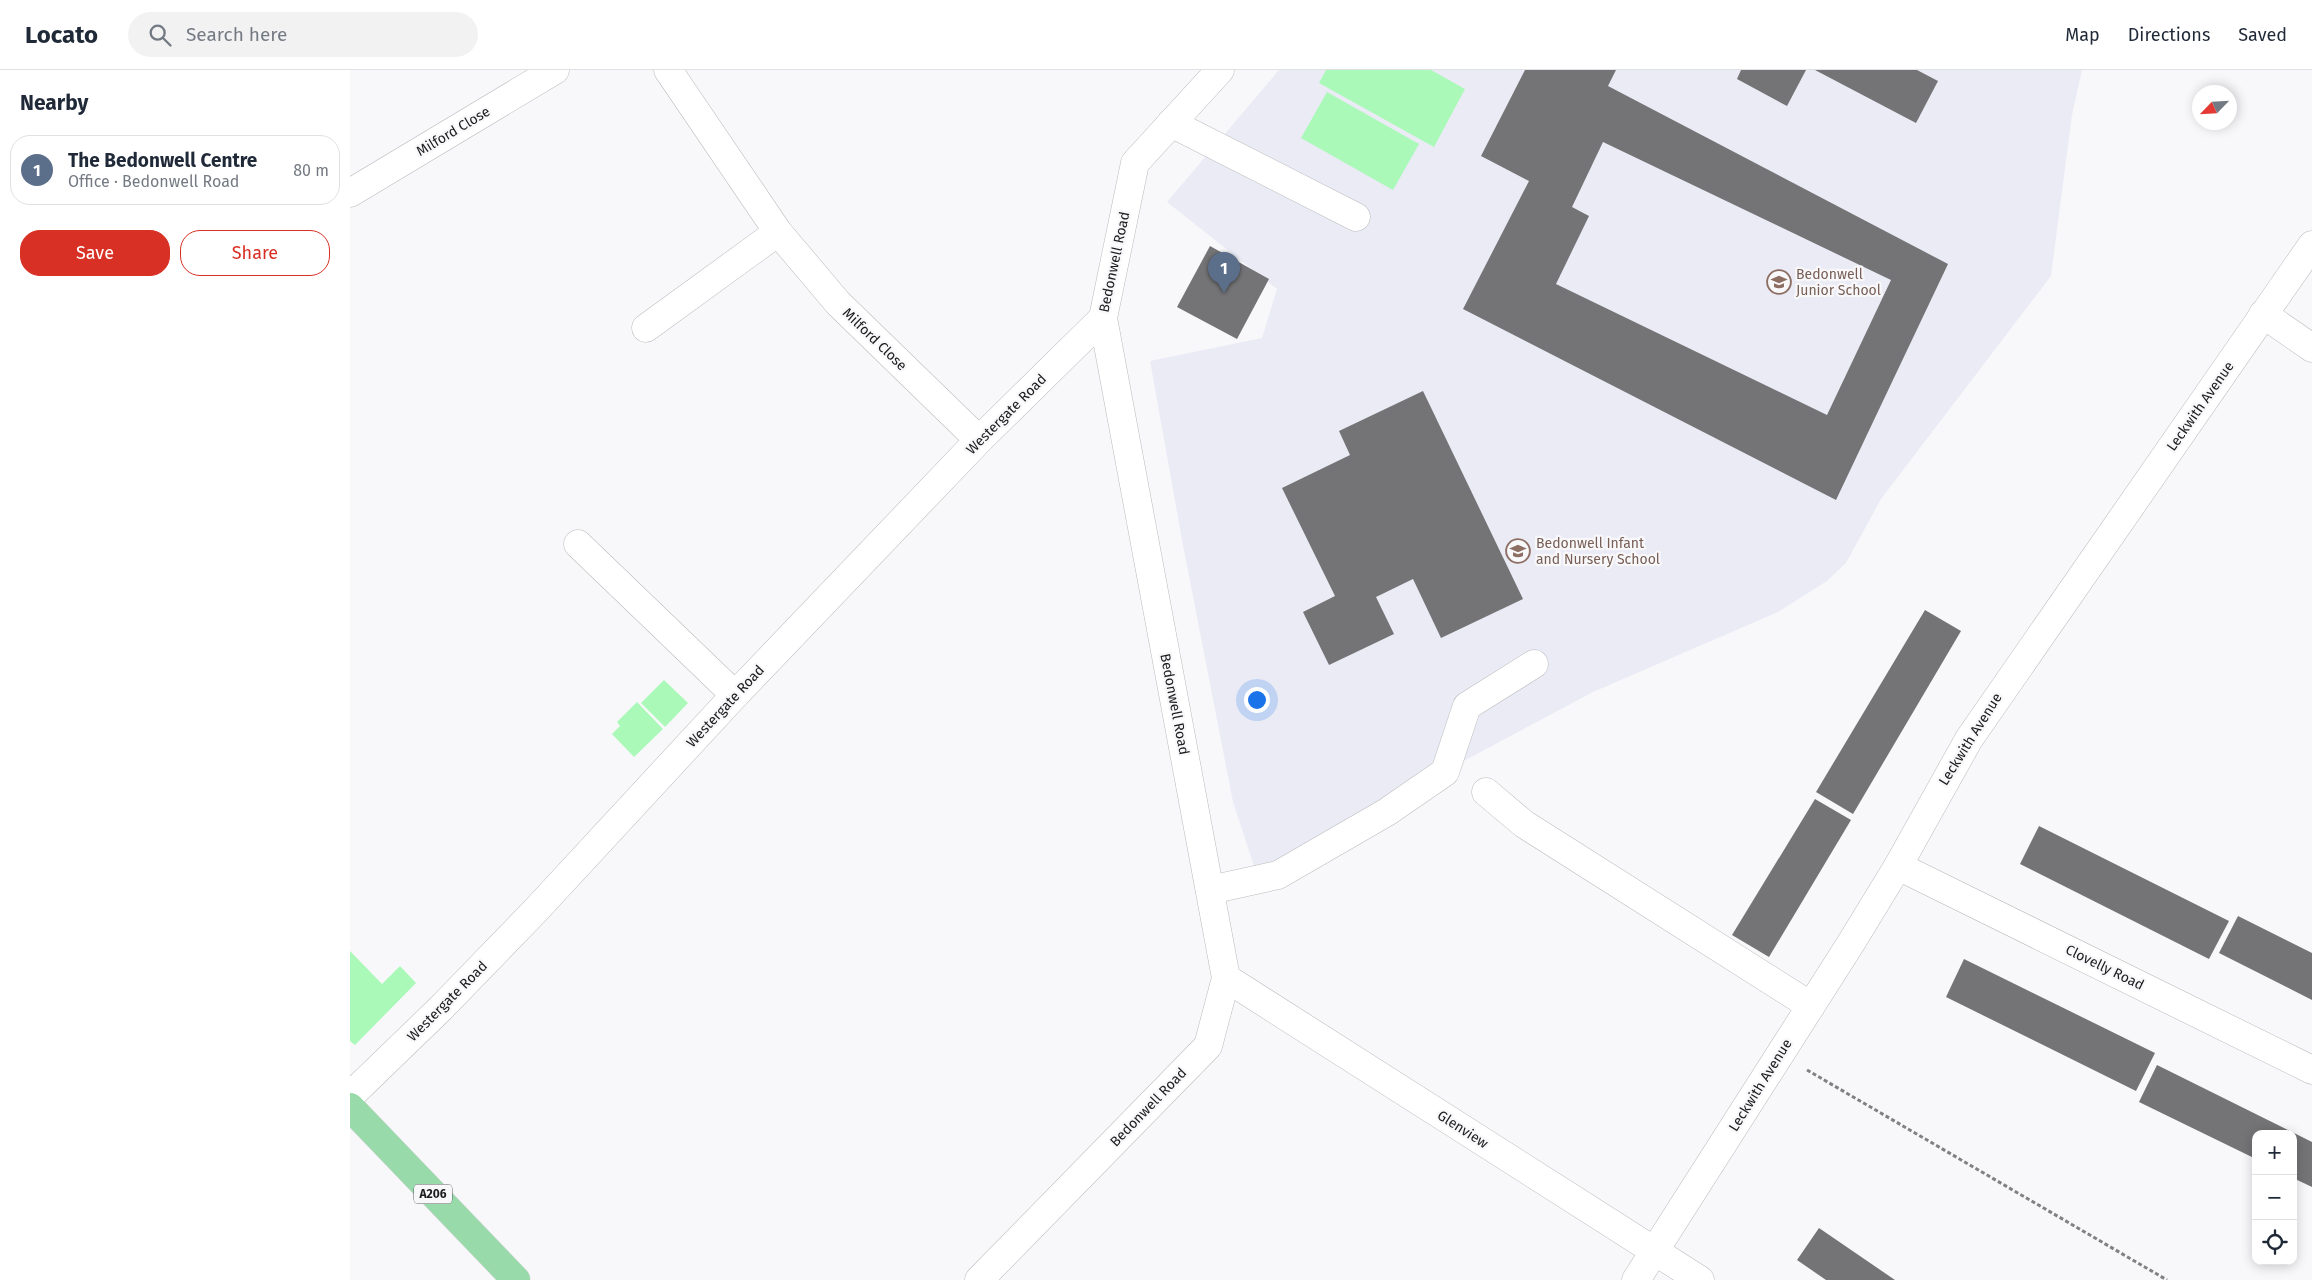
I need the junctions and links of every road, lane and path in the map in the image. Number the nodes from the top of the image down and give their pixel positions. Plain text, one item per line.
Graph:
1 (555, 70) edge
2 (668, 70) edge
3 (1220, 70) edge
4 (1171, 123) junction
5 (350, 193) edge
6 (1356, 217) dead end
7 (778, 232) junction
8 (2312, 245) edge
9 (2263, 314) junction
10 (1103, 318) junction
11 (646, 328) dead end
12 (2312, 348) edge
13 (979, 440) junction
14 (578, 544) dead end
15 (1534, 664) dead end
16 (735, 695) junction
17 (1486, 792) dead end
18 (1898, 866) junction
19 (1210, 890) junction
20 (1226, 978) junction
21 (1811, 1006) junction
22 (1780, 1054) junction
23 (2312, 1070) edge
24 (350, 1096) edge
25 (350, 1107) edge
26 (1655, 1251) junction
27 (516, 1280) edge
28 (979, 1280) edge
29 (1636, 1280) edge
30 (1700, 1280) edge
31 (2167, 1280) edge

1 - 5 street, Milford Close
2 - 7 street, Milford Close
3 - 4 street, Bedonwell Road
4 - 6 street
4 - 10 street, Bedonwell Road
7 - 11 street
7 - 13 street, Milford Close
8 - 9 street, Leckwith Avenue
9 - 12 street
9 - 18 street, Leckwith Avenue
10 - 13 street, Westergate Road
10 - 19 street, Bedonwell Road
13 - 16 street, Westergate Road
14 - 16 street
15 - 19 street
16 - 24 street, Westergate Road
17 - 21 street
18 - 21 street, Leckwith Avenue
18 - 23 street, Clovelly Road
19 - 20 street, Bedonwell Road
20 - 26 street, Glenview
20 - 28 street, Bedonwell Road
21 - 22 street, Leckwith Avenue
22 - 26 street, Leckwith Avenue
22 - 31 path
25 - 27 main road, A206
26 - 29 street, Leckwith Avenue
26 - 30 street, Glenview

